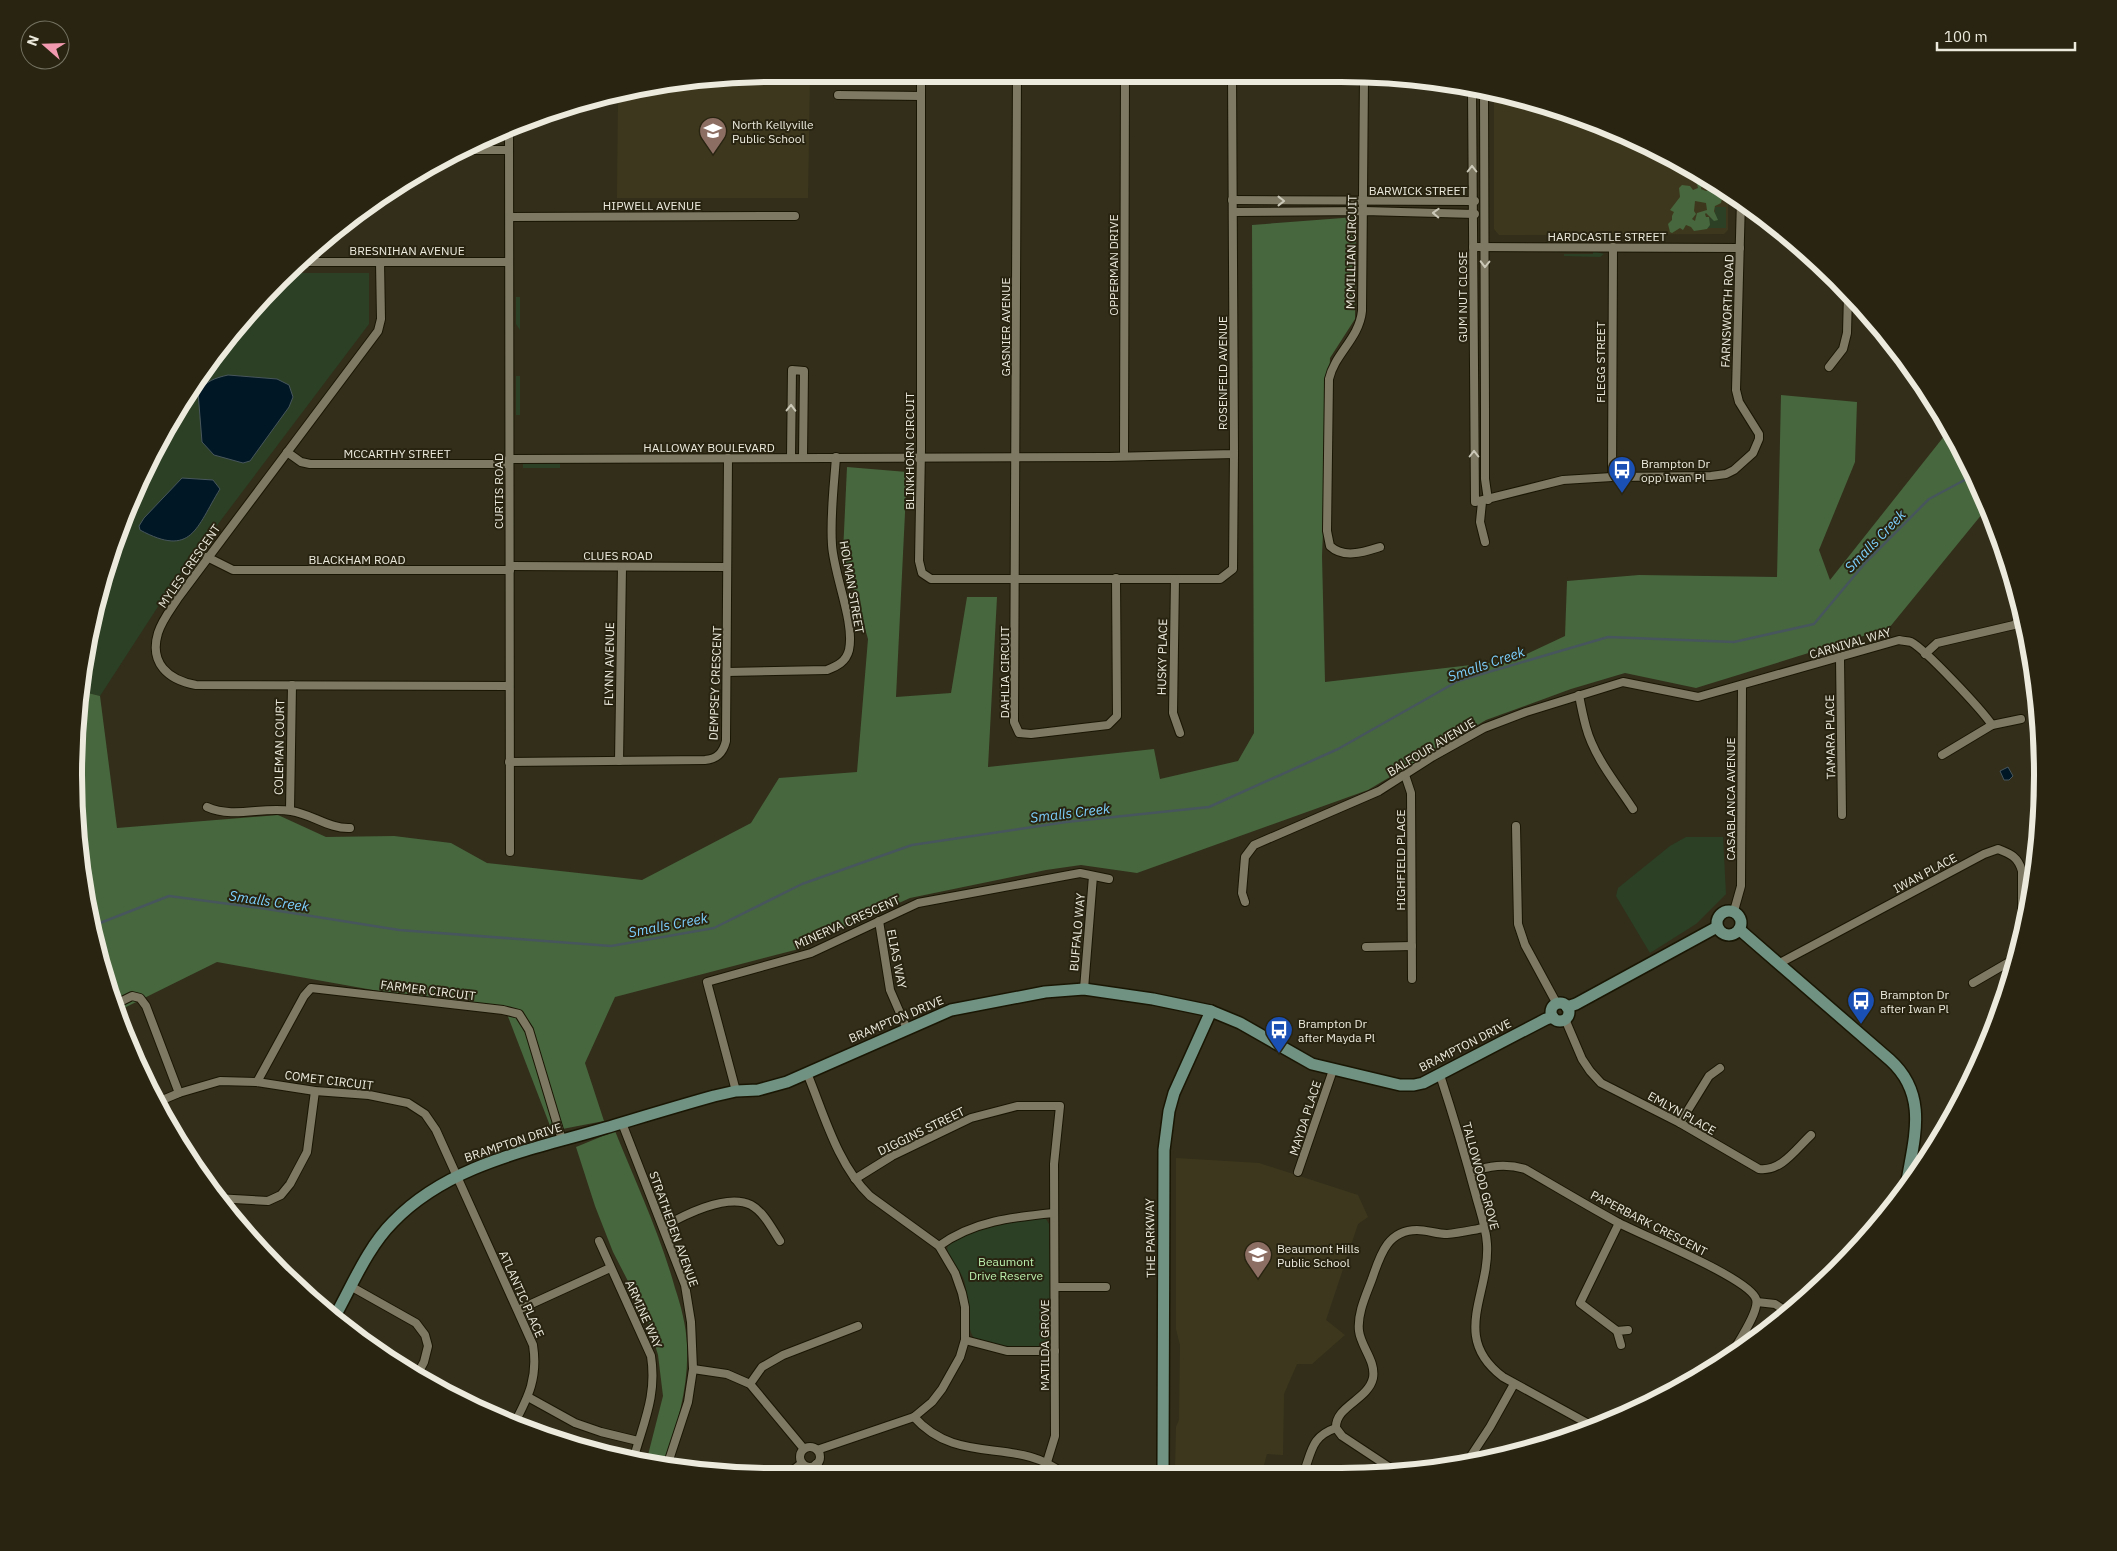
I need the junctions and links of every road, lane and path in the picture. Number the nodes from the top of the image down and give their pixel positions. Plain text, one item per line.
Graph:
1 (921, 82) edge
2 (1018, 82) edge
3 (1125, 82) edge
4 (1232, 82) edge
5 (1364, 83) edge
6 (838, 95) dead end
7 (1472, 95) edge
8 (921, 96) junction
9 (1484, 98) edge
10 (510, 135) edge
11 (478, 150) edge
12 (509, 150) junction
13 (1232, 200) junction
14 (1484, 200) junction
15 (1364, 201) junction
16 (1472, 201) junction
17 (1741, 209) edge
18 (1364, 211) junction
19 (1233, 212) junction
20 (1472, 214) junction
21 (1485, 214) junction
22 (795, 216) dead end
23 (510, 217) junction
24 (1473, 247) junction
25 (1485, 247) junction
26 (1612, 248) junction
27 (1740, 248) junction
28 (310, 262) edge
29 (380, 262) junction
30 (509, 262) junction
31 (1848, 302) edge
32 (1829, 367) dead end
33 (288, 452) junction
34 (1234, 454) junction
35 (1016, 456) junction
36 (1124, 456) junction
37 (790, 457) junction
38 (803, 457) junction
39 (836, 457) junction
40 (920, 457) junction
41 (728, 458) junction
42 (509, 462) junction
43 (1612, 477) junction
44 (1481, 501) junction
45 (1484, 542) dead end
46 (1380, 547) dead end
47 (207, 557) junction
48 (622, 567) junction
49 (510, 568) junction
50 (727, 568) junction
51 (1116, 578) junction
52 (1175, 579) junction
53 (1016, 581) junction
54 (2017, 622) edge
55 (1925, 654) junction
56 (1840, 658) junction
57 (727, 672) junction
58 (292, 685) junction
59 (1742, 685) junction
60 (509, 686) junction
61 (1579, 696) junction
62 (2021, 719) dead end
63 (1992, 725) junction
64 (1180, 733) dead end
65 (1942, 756) dead end
66 (619, 761) junction
67 (509, 762) junction
68 (1405, 775) junction
69 (207, 807) dead end
70 (1633, 809) dead end
71 (290, 810) junction
72 (1842, 815) dead end
73 (1516, 826) dead end
74 (350, 828) dead end
75 (510, 852) dead end
76 (1093, 876) junction
77 (1109, 879) dead end
78 (1246, 902) dead end
79 (2022, 905) edge
80 (1734, 911) junction
81 (879, 921) junction
82 (1717, 927) junction
83 (1740, 930) junction
84 (1412, 946) junction
85 (1366, 947) dead end
86 (2009, 962) edge
87 (1778, 964) junction
88 (1412, 979) dead end
89 (1973, 983) dead end
90 (1084, 990) junction
91 (120, 1002) edge
92 (1562, 1005) junction
93 (1211, 1012) junction
94 (1559, 1018) junction
95 (908, 1030) junction
96 (1720, 1068) dead end
97 (1333, 1070) junction
98 (807, 1073) junction
99 (1440, 1075) junction
100 (257, 1082) junction
101 (315, 1091) junction
102 (736, 1091) junction
103 (179, 1093) junction
104 (163, 1100) edge
105 (1060, 1106) joint
106 (622, 1123) junction
107 (1680, 1123) junction
108 (1811, 1135) dead end
109 (562, 1140) junction
110 (1298, 1172) dead end
111 (1470, 1172) junction
112 (1908, 1175) edge
113 (457, 1176) junction
114 (855, 1179) junction
115 (227, 1199) edge
116 (1054, 1213) junction
117 (1619, 1223) junction
118 (663, 1226) junction
119 (1484, 1228) junction
120 (600, 1241) dead end
121 (780, 1241) dead end
122 (939, 1246) junction
123 (610, 1268) junction
124 (352, 1287) junction
125 (1056, 1287) junction
126 (1106, 1287) dead end
127 (1757, 1302) junction
128 (1783, 1309) edge
129 (518, 1310) junction
130 (338, 1312) edge
131 (858, 1326) dead end
132 (1628, 1330) dead end
133 (1617, 1332) junction
134 (965, 1340) junction
135 (1737, 1344) edge
136 (1621, 1345) dead end
137 (1055, 1351) junction
138 (693, 1369) junction
139 (420, 1370) edge
140 (750, 1384) junction
141 (1514, 1384) junction
142 (528, 1397) junction
143 (914, 1417) junction
144 (517, 1419) edge
145 (1587, 1423) edge
146 (1336, 1428) junction
147 (638, 1441) junction
148 (804, 1449) junction
149 (817, 1450) junction
150 (635, 1454) edge
151 (1470, 1456) edge
152 (669, 1460) edge
153 (1047, 1462) junction
154 (802, 1463) junction
155 (816, 1464) junction
156 (1388, 1467) edge
157 (796, 1468) edge
158 (819, 1468) edge
159 (1055, 1468) edge
160 (1163, 1468) edge
161 (1306, 1468) edge

1 - 8 street, BLINKHORN CIRCUIT
2 - 35 street, GASNIER AVENUE
3 - 36 street, OPPERMAN DRIVE
4 - 13 street, ROSENFELD AVENUE
5 - 15 street, MCMILLIAN CIRCUIT
6 - 8 street
16 -> 7 street, GUM NUT CLOSE
8 - 40 street, BLINKHORN CIRCUIT
9 - 14 street, GUM NUT CLOSE
10 - 12 street, CURTIS ROAD
11 - 12 street
12 - 23 street, CURTIS ROAD
13 -> 15 street, BARWICK STREET
13 - 19 street, ROSENFELD AVENUE
14 - 16 street, BARWICK STREET
14 - 21 street, GUM NUT CLOSE
15 - 16 street, BARWICK STREET
15 - 18 street, MCMILLIAN CIRCUIT
16 - 20 street, GUM NUT CLOSE
17 - 27 street, FARNSWORTH ROAD
18 - 19 street, BARWICK STREET
20 -> 18 street, BARWICK STREET
18 - 46 street, MCMILLIAN CIRCUIT
19 - 34 street, ROSENFELD AVENUE
20 - 21 street, BARWICK STREET
20 - 24 street, GUM NUT CLOSE
21 - 25 street, GUM NUT CLOSE
22 - 23 street, HIPWELL AVENUE
23 - 30 street, CURTIS ROAD
24 - 25 street, HARDCASTLE STREET
44 -> 24 street, GUM NUT CLOSE
25 - 26 street, HARDCASTLE STREET
25 -> 44 street, GUM NUT CLOSE
26 - 27 street, HARDCASTLE STREET
26 - 43 street, FLEGG STREET
27 - 43 street, FARNSWORTH ROAD
28 - 29 street, BRESNIHAN AVENUE
29 - 30 street, BRESNIHAN AVENUE
29 - 33 street, MYLES CRESCENT
30 - 42 street, CURTIS ROAD
31 - 32 street
33 - 42 street, MCCARTHY STREET
33 - 47 street, MYLES CRESCENT
34 - 36 street
34 - 52 street, ROSENFELD AVENUE
35 - 36 street
35 - 40 street, HALLOWAY BOULEVARD
35 - 53 street, GASNIER AVENUE
37 - 38 street, HALLOWAY BOULEVARD
37 -> 38 street
37 - 41 street, HALLOWAY BOULEVARD
38 - 39 street, HALLOWAY BOULEVARD
39 - 40 street, HALLOWAY BOULEVARD
39 - 57 street, HOLMAN STREET
40 - 53 street, BLINKHORN CIRCUIT
41 - 42 street, HALLOWAY BOULEVARD
41 - 50 street, DEMPSEY CRESCENT
42 - 49 street, CURTIS ROAD
43 - 44 street
44 - 45 street, GUM NUT CLOSE
47 - 49 street, BLACKHAM ROAD
47 - 58 street, MYLES CRESCENT
48 - 49 street, CLUES ROAD
48 - 50 street, CLUES ROAD
48 - 66 street, FLYNN AVENUE
49 - 60 street, CURTIS ROAD
50 - 57 street, DEMPSEY CRESCENT
51 - 52 street, BLINKHORN CIRCUIT
51 - 53 street, BLINKHORN CIRCUIT
51 - 53 street, DAHLIA CIRCUIT
52 - 64 street, HUSKY PLACE
54 - 55 street
55 - 56 street, CARNIVAL WAY
55 - 63 street, CARNIVAL WAY
56 - 59 street, CARNIVAL WAY
56 - 72 street, TAMARA PLACE
57 - 66 street, DEMPSEY CRESCENT
58 - 60 street, MYLES CRESCENT
58 - 71 street, COLEMAN COURT
59 - 61 street, BALFOUR AVENUE
59 - 80 street, CASABLANCA AVENUE
60 - 67 street, CURTIS ROAD
61 - 68 street, BALFOUR AVENUE
61 - 70 street
62 - 63 street
63 - 65 street
66 - 67 street, DEMPSEY CRESCENT
67 - 75 street, CURTIS ROAD
68 - 78 street, BALFOUR AVENUE
68 - 84 street, HIGHFIELD PLACE
69 - 71 street, COLEMAN COURT
71 - 74 street, COLEMAN COURT
73 - 92 street
76 - 77 street, MINERVA CRESCENT
76 - 81 street, MINERVA CRESCENT
76 - 90 street, BUFFALO WAY
79 - 87 street, IWAN PLACE
80 - 82 street
80 - 83 street
81 - 95 street, ELIAS WAY
81 - 102 street, MINERVA CRESCENT
82 - 83 street
82 - 92 street
83 - 87 street
84 - 85 street
84 - 88 street, HIGHFIELD PLACE
86 - 89 street
87 - 112 street
90 - 93 street, BRAMPTON DRIVE
90 - 95 street, BRAMPTON DRIVE
91 - 103 street
92 - 94 street
93 - 97 street, BRAMPTON DRIVE
93 - 160 street, THE PARKWAY
94 - 99 street, BRAMPTON DRIVE
94 - 107 street, EMLYN PLACE
95 - 98 street, BRAMPTON DRIVE
96 - 107 street
97 - 99 street, BRAMPTON DRIVE
97 - 110 street, MAYDA PLACE
98 - 102 street, BRAMPTON DRIVE
98 - 114 street
99 - 111 street, TALLOWOOD GROVE
100 - 101 street, COMET CIRCUIT
100 - 103 street, COMET CIRCUIT
100 - 109 street, FARMER CIRCUIT
101 - 113 street, COMET CIRCUIT
101 - 115 street
102 - 106 street, BRAMPTON DRIVE
103 - 104 street, COMET CIRCUIT
105 - 114 street, DIGGINS STREET
105 - 116 street, MATILDA GROVE
106 - 109 street, BRAMPTON DRIVE
106 - 118 street, STRATHEDEN AVENUE
107 - 108 street, EMLYN PLACE
109 - 113 street, BRAMPTON DRIVE
111 - 117 street, PAPERBARK CRESCENT
111 - 119 street, TALLOWOOD GROVE
113 - 124 street, BRAMPTON DRIVE
113 - 129 street, ATLANTIC PLACE
114 - 122 street
116 - 122 street
116 - 125 street, MATILDA GROVE
117 - 127 street, PAPERBARK CRESCENT
117 - 133 street
118 - 121 street
118 - 138 street, STRATHEDEN AVENUE
119 - 141 street, TALLOWOOD GROVE
119 - 146 street
120 - 123 street, ARMINE WAY
122 - 134 street
123 - 129 street
123 - 147 street, ARMINE WAY
124 - 130 street, BRAMPTON DRIVE
124 - 139 street
125 - 126 street
125 - 137 street, MATILDA GROVE
127 - 128 street
127 - 135 street
129 - 142 street, ATLANTIC PLACE
131 - 140 street
132 - 133 street
133 - 136 street
134 - 137 street
134 - 143 street
137 - 153 street, MATILDA GROVE
138 - 140 street
138 - 152 street, STRATHEDEN AVENUE
140 - 148 street
141 - 145 street, TALLOWOOD GROVE
141 - 151 street
142 - 144 street, ATLANTIC PLACE
142 - 147 street
143 - 149 street
143 - 153 street
146 - 156 street
146 - 161 street
147 - 150 street, ARMINE WAY
148 - 149 street
148 - 154 street
149 - 155 street
153 - 159 street
154 - 155 street
154 - 157 street
155 - 158 street

